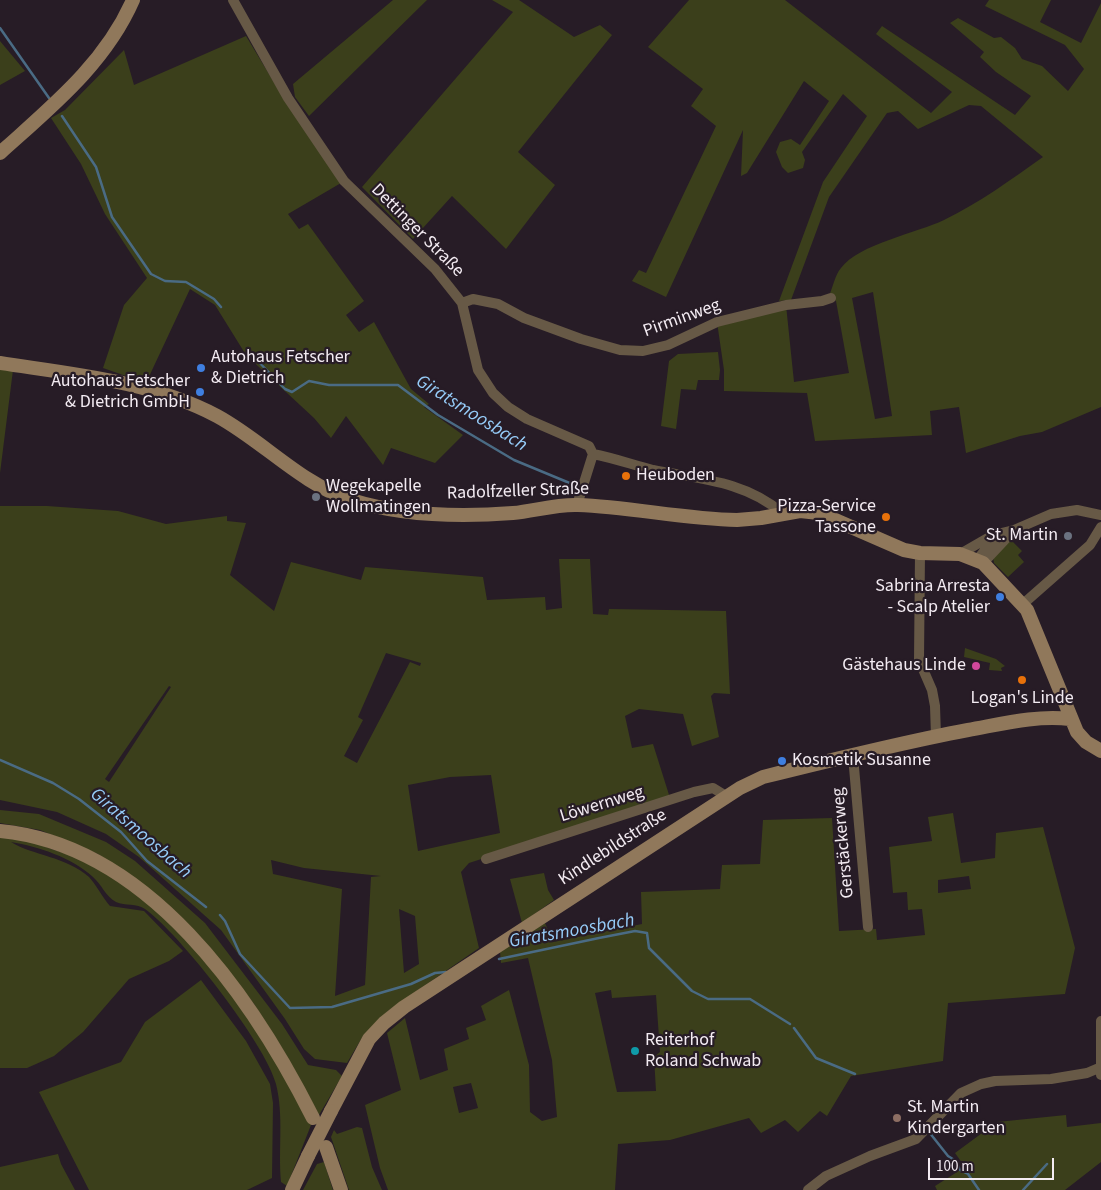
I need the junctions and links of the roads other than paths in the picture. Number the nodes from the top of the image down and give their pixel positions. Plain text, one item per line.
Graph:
1 (133, 0) edge
2 (233, 0) edge
3 (0, 153) edge
4 (831, 298) dead end
5 (462, 303) junction
6 (0, 363) edge
7 (593, 454) junction
8 (577, 505) junction
9 (782, 513) junction
10 (1101, 515) edge
11 (1101, 527) edge
12 (1009, 531) junction
13 (920, 553) junction
14 (960, 554) junction
15 (980, 561) junction
16 (1022, 604) junction
17 (1070, 719) junction
18 (936, 736) junction
19 (1101, 751) edge
20 (852, 756) junction
21 (726, 796) junction
22 (0, 831) edge
23 (486, 858) dead end
24 (868, 927) dead end
25 (1101, 1021) edge
26 (1101, 1070) edge
27 (313, 1118) dead end
28 (326, 1148) dead end
29 (292, 1190) edge
30 (342, 1190) edge
31 (808, 1190) edge

1 - 3 main road
2 - 5 street, Dettinger Straße
4 - 5 street, Pirminweg
5 - 7 street, Dettinger Straße
6 - 8 main road, Radolfzeller Straße
7 - 8 street
7 - 9 street, Dettinger Straße
8 - 9 main road, Radolfzeller Straße
9 - 13 main road, Radolfzeller Straße
10 - 12 street
11 - 16 street
12 - 14 street
12 - 15 street
13 - 14 main road, Radolfzeller Straße
13 - 18 street
14 - 15 main road, Radolfzeller Straße
15 - 16 main road, Radolfzeller Straße
16 - 17 main road, Radolfzeller Straße
17 - 18 main road, Kindlebildstraße
17 - 19 main road, Radolfzeller Straße
18 - 20 main road, Kindlebildstraße
20 - 21 main road, Kindlebildstraße
20 - 24 street, Gerstäckerweg
21 - 23 street, Löwernweg
21 - 29 main road, Kindlebildstraße, bridge
22 - 27 main road
25 - 26 street
26 - 31 street
28 - 30 main road

